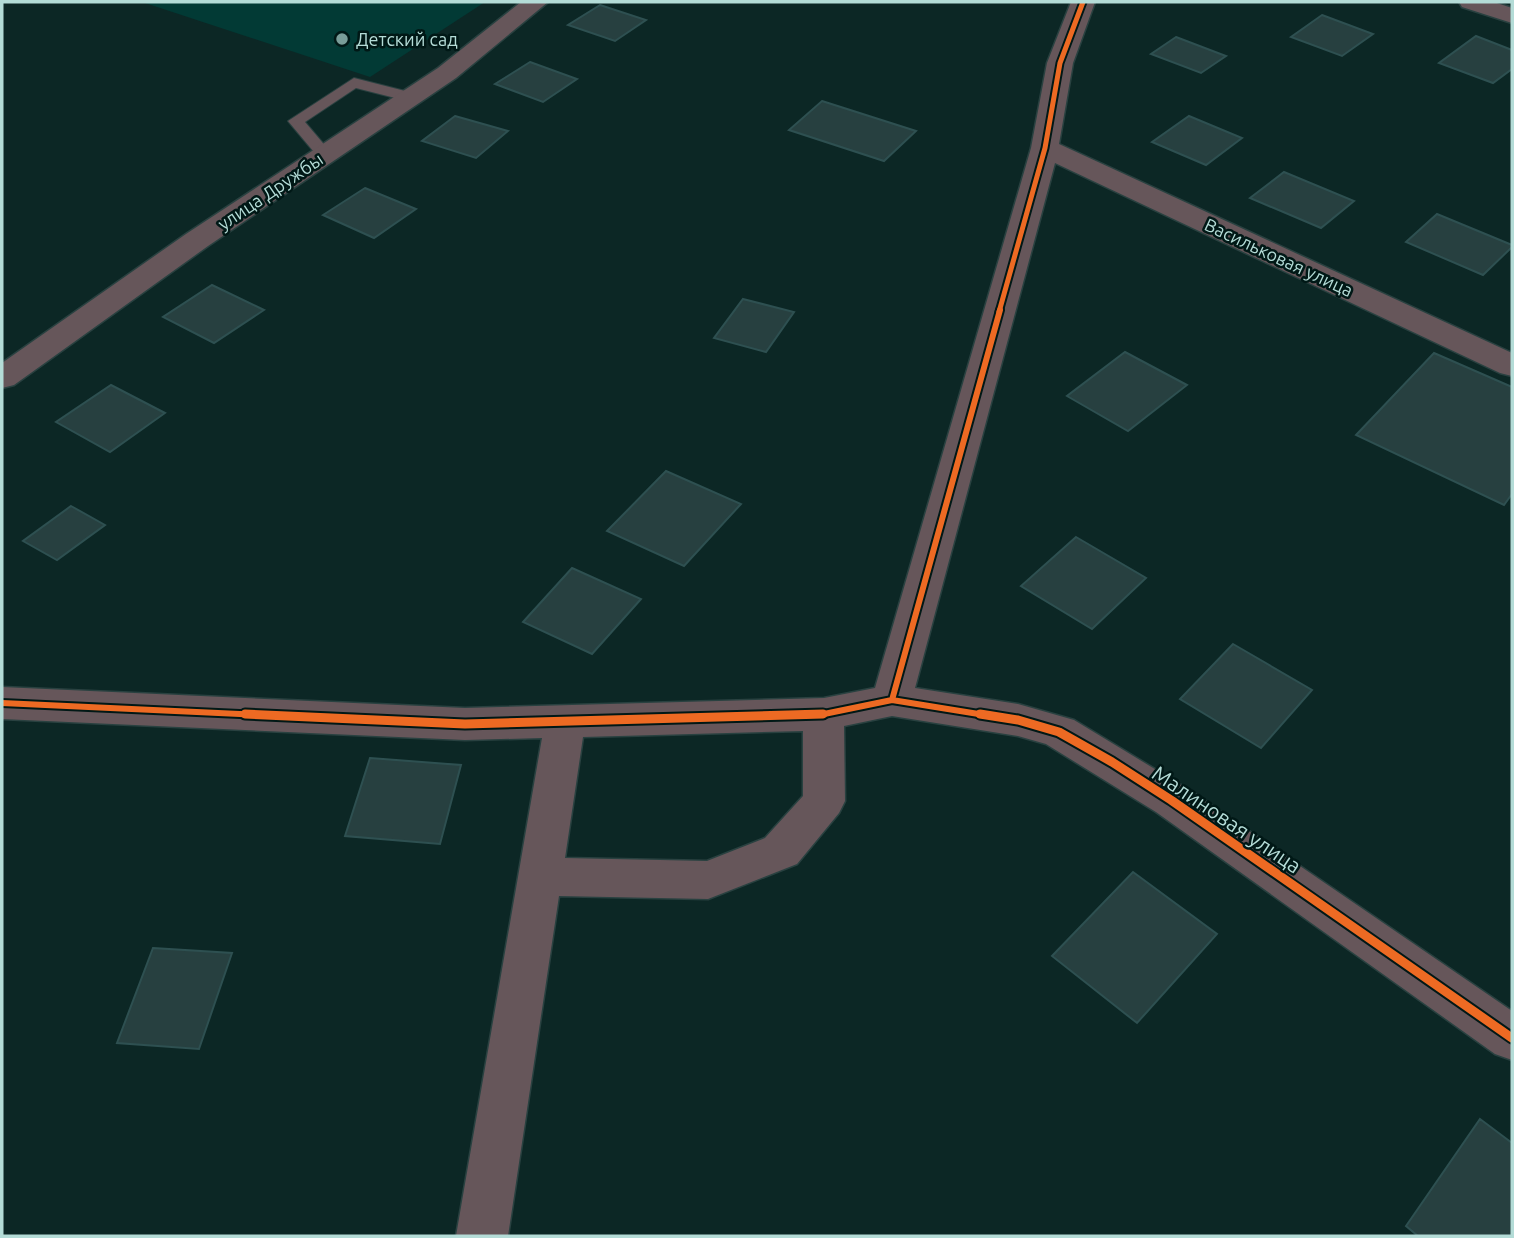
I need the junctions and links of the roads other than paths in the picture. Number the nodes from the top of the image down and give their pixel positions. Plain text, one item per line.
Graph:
1 (536, 2) edge
2 (1083, 2) edge
3 (1472, 2) edge
4 (1512, 16) edge
5 (411, 97) junction
6 (1045, 148) junction
7 (325, 155) junction
8 (1512, 366) edge
9 (2, 378) edge
10 (892, 700) junction
11 (2, 704) edge
12 (824, 713) junction
13 (565, 722) junction
14 (540, 876) junction
15 (1512, 1038) edge
16 (482, 1236) edge

1 - 5 street, улица Дружбы
2 - 6 street
3 - 4 street
5 - 7 street, улица Дружбы
5 - 7 lane
6 - 8 street, Васильковая улица
6 - 10 street
7 - 9 street, улица Дружбы
10 - 12 street, Малиновая улица
10 - 15 street, Малиновая улица
11 - 13 street, Малиновая улица
12 - 13 street, Малиновая улица
12 - 14 street
13 - 14 street
14 - 16 street

